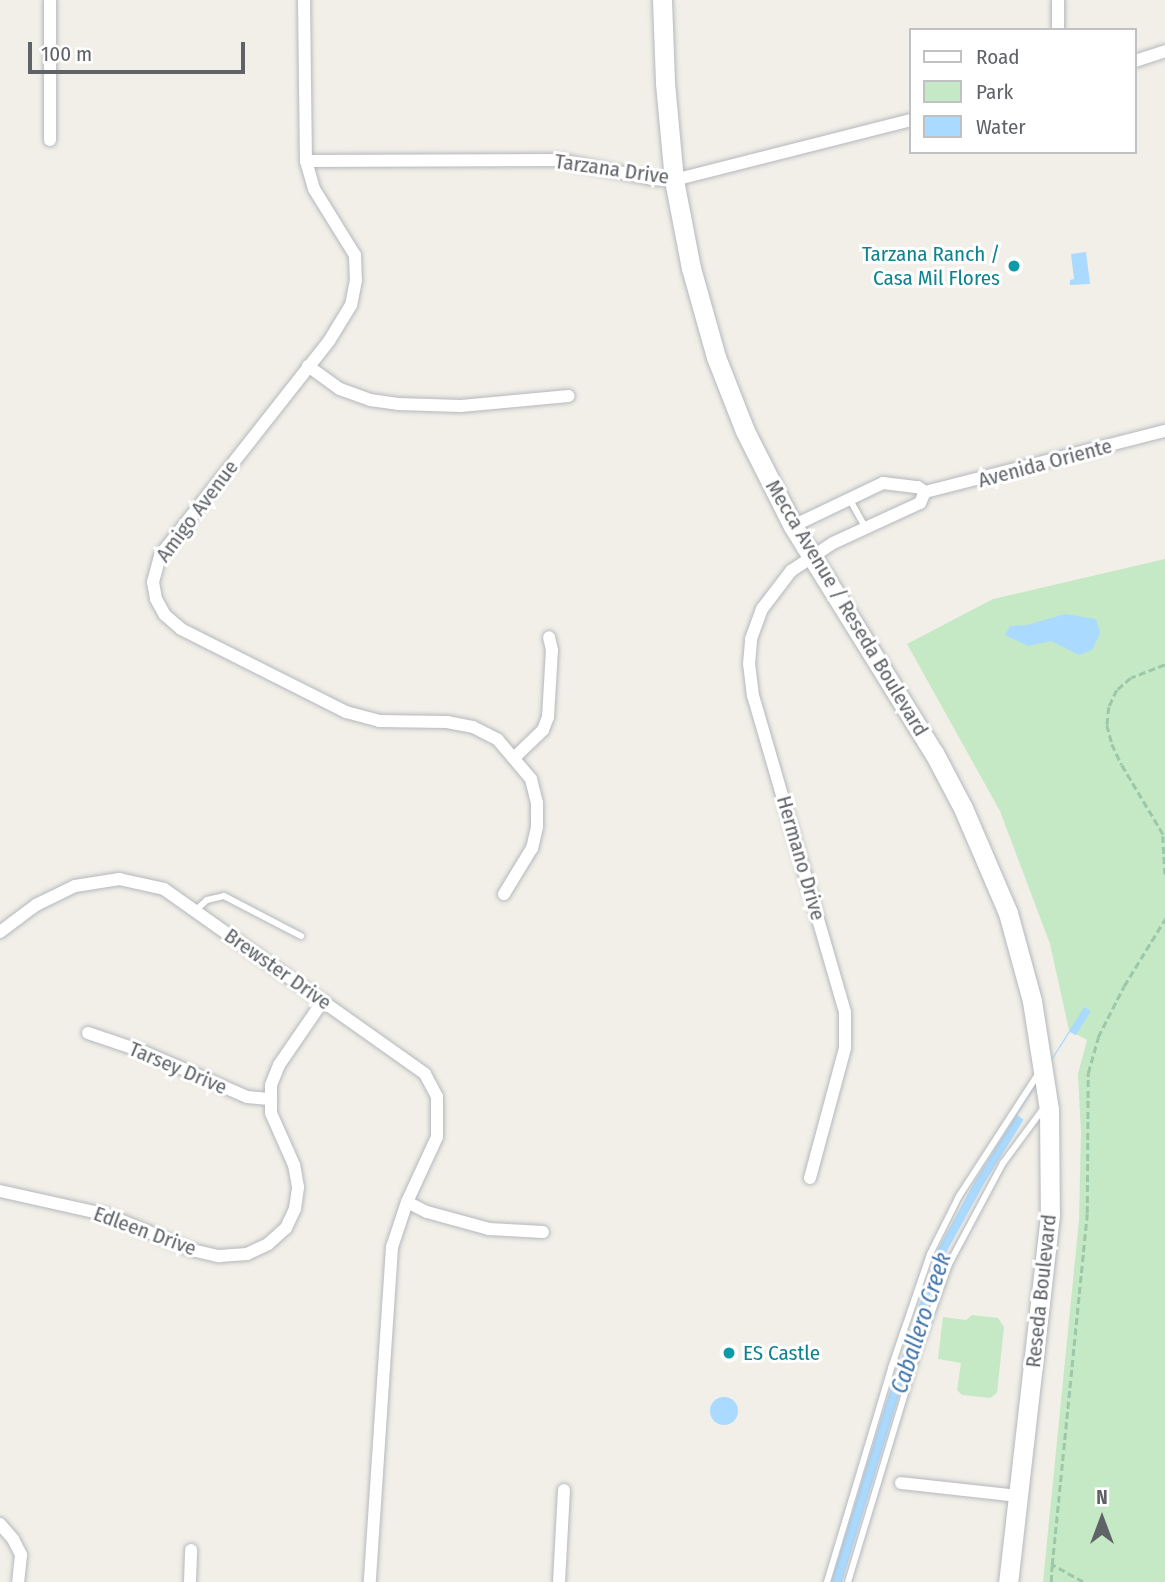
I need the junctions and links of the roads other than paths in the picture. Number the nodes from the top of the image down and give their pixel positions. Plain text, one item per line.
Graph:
1 (50, 0) edge
2 (304, 0) edge
3 (662, 0) edge
4 (1058, 0) edge
5 (1058, 28) edge
6 (1165, 51) edge
7 (1137, 60) edge
8 (909, 121) edge
9 (50, 140) dead end
10 (306, 161) junction
11 (674, 180) junction
12 (308, 366) junction
13 (569, 396) dead end
14 (1165, 431) edge
15 (925, 492) junction
16 (849, 496) junction
17 (793, 526) junction
18 (865, 527) junction
19 (811, 556) junction
20 (549, 637) dead end
21 (515, 757) junction
22 (504, 894) dead end
23 (195, 911) junction
24 (0, 932) edge
25 (301, 936) dead end
26 (323, 1001) junction
27 (1032, 1001) joint
28 (88, 1033) dead end
29 (1046, 1082) junction
30 (269, 1099) junction
31 (810, 1178) dead end
32 (0, 1191) edge
33 (407, 1202) junction
34 (543, 1232) dead end
35 (901, 1483) dead end
36 (564, 1490) dead end
37 (1019, 1496) junction
38 (0, 1524) edge
39 (191, 1550) dead end
40 (18, 1582) edge
41 (190, 1582) edge
42 (370, 1582) edge
43 (559, 1582) edge
44 (827, 1582) edge
45 (848, 1582) edge
46 (1008, 1582) edge

1 - 9 street
2 - 10 street, Amigo Avenue
3 - 11 main road, Mecca Avenue / Reseda Boulevard
4 - 5 street
6 - 7 street
8 - 11 street, Tarzana Drive
10 - 11 street, Tarzana Drive
10 - 12 street, Amigo Avenue
11 - 17 main road, Mecca Avenue / Reseda Boulevard
12 - 13 street
12 - 21 street, Amigo Avenue
14 - 15 street, Avenida Oriente
15 - 16 street, Avenida Oriente
15 - 18 street, Avenida Oriente
16 - 17 street, Avenida Oriente
16 - 18 lane
17 - 19 main road, Mecca Avenue / Reseda Boulevard
18 - 19 street, Avenida Oriente
19 - 27 main road, Mecca Avenue / Reseda Boulevard
19 - 31 street, Hermano Drive
20 - 21 street
21 - 22 street, Amigo Avenue
23 - 24 street, Brewster Drive
23 - 25 lane
23 - 26 street, Brewster Drive
26 - 30 street
26 - 33 street, Brewster Drive
27 - 29 main road, Reseda Boulevard
28 - 30 street, Tarsey Drive
29 - 37 main road, Reseda Boulevard
29 - 44 lane
29 - 45 lane
30 - 32 street, Edleen Drive
33 - 34 street
33 - 42 street, Brewster Drive
35 - 37 street
36 - 43 street
37 - 46 main road, Reseda Boulevard
38 - 40 street
39 - 41 street

